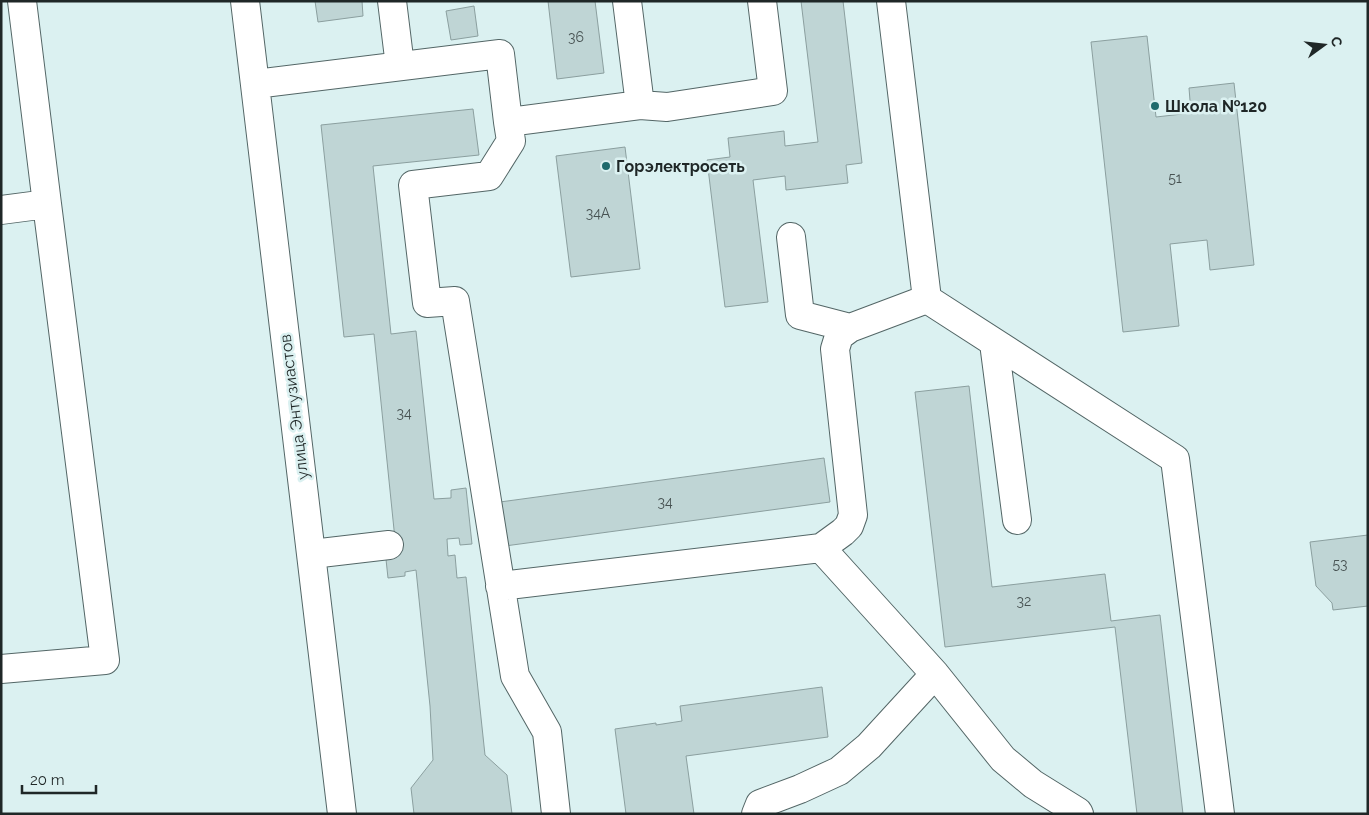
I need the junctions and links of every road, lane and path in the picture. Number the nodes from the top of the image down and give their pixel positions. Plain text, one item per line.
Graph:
1 (22, 1) edge
2 (245, 1) edge
3 (392, 1) edge
4 (627, 1) edge
5 (762, 1) edge
6 (891, 1) edge
7 (400, 66) junction
8 (255, 84) junction
9 (640, 105) junction
10 (508, 122) junction
11 (47, 204) junction
12 (1, 210) edge
13 (791, 237) dead end
14 (927, 299) junction
15 (850, 328) junction
16 (994, 343) junction
17 (1018, 520) dead end
18 (389, 545) dead end
19 (821, 548) junction
20 (312, 554) junction
21 (500, 586) junction
22 (1, 669) edge
23 (935, 674) junction
24 (342, 814) edge
25 (556, 814) edge
26 (756, 814) edge
27 (1079, 814) edge
28 (1220, 814) edge

1 - 11 street
2 - 8 street, улица Энтузиастов
3 - 7 street
4 - 9 street
5 - 9 street
6 - 14 street
7 - 8 street
7 - 10 street
8 - 20 street, улица Энтузиастов
9 - 10 street
10 - 21 street
11 - 12 street
11 - 22 street
13 - 15 street
14 - 15 street
14 - 16 street
15 - 19 street
16 - 17 street
16 - 28 street
18 - 20 street
19 - 21 street
19 - 23 street
20 - 24 street, улица Энтузиастов
21 - 25 street
23 - 26 street
23 - 27 street

